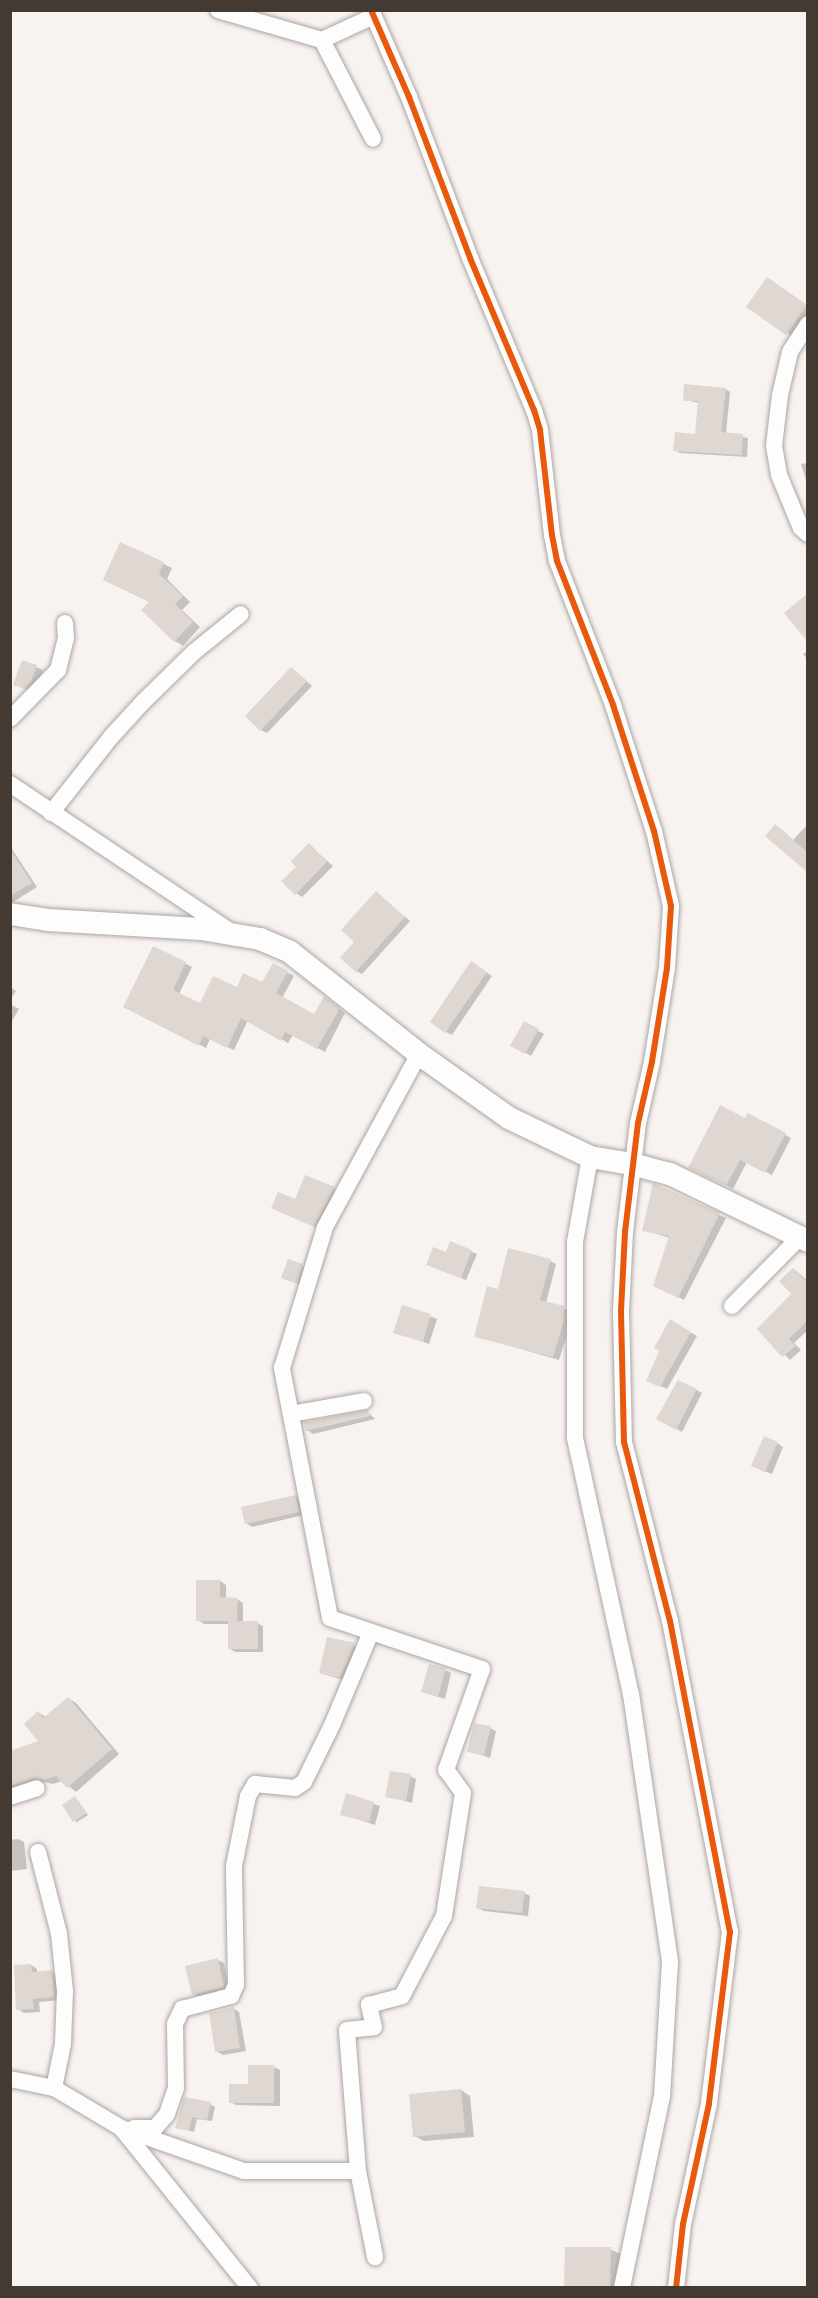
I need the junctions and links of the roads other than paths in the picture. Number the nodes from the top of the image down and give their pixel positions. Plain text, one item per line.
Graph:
1 (218, 10) edge
2 (373, 13) edge
3 (322, 40) junction
4 (373, 139) dead end
5 (807, 324) edge
6 (807, 534) edge
7 (241, 615) dead end
8 (65, 623) dead end
9 (10, 719) edge
10 (10, 784) edge
11 (51, 813) junction
12 (10, 914) edge
13 (234, 934) junction
14 (419, 1054) junction
15 (595, 1158) junction
16 (628, 1163) junction
17 (803, 1240) edge
18 (732, 1306) dead end
19 (364, 1401) dead end
20 (291, 1414) junction
21 (371, 1632) junction
22 (37, 1788) dead end
23 (10, 1797) edge
24 (38, 1852) dead end
25 (10, 2079) edge
26 (54, 2088) junction
27 (122, 2128) junction
28 (358, 2171) junction
29 (375, 2257) dead end
30 (250, 2288) edge
31 (622, 2288) edge
32 (676, 2288) edge

1 - 3 street
2 - 3 street
2 - 16 street
3 - 4 street
5 - 6 street
7 - 11 street
8 - 9 street
10 - 11 street
11 - 13 street
12 - 13 street
13 - 14 street
14 - 15 street
14 - 20 street
15 - 16 street
15 - 31 street
16 - 17 street
16 - 32 street
17 - 18 street
19 - 20 street
20 - 21 street
21 - 27 street
21 - 28 street
22 - 23 street
24 - 26 street
25 - 26 street
26 - 27 street
27 - 28 street
27 - 30 street
28 - 29 street

